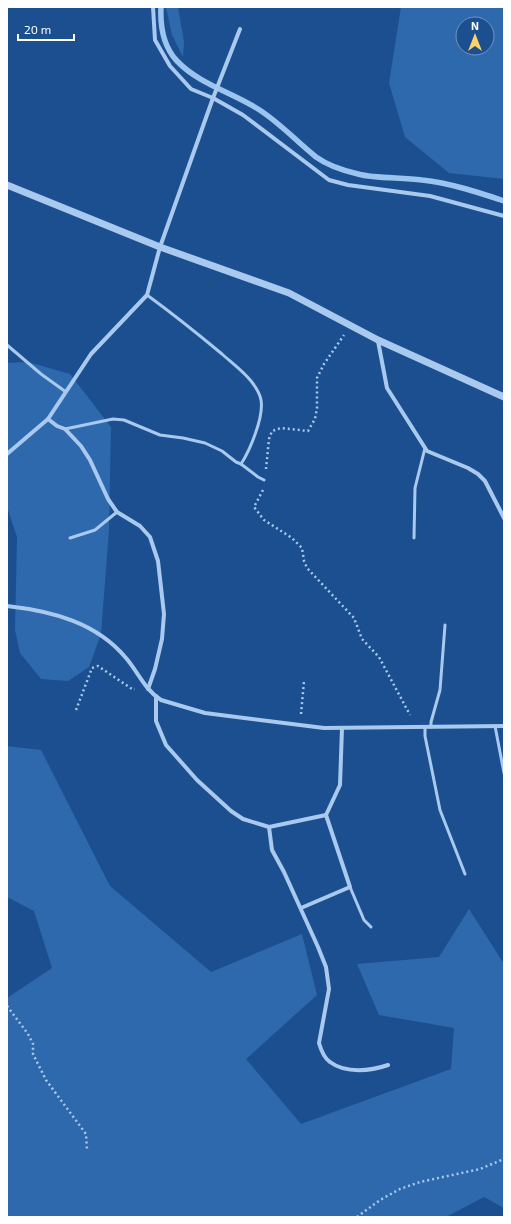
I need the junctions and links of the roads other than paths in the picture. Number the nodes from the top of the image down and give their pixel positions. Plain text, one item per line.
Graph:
1 (153, 7) edge
2 (240, 29) dead end
3 (213, 98) junction
4 (7, 185) edge
5 (504, 216) edge
6 (160, 247) junction
7 (147, 295) junction
8 (378, 340) junction
9 (7, 345) edge
10 (66, 392) junction
11 (504, 397) edge
12 (48, 418) junction
13 (65, 429) junction
14 (425, 448) junction
15 (7, 454) edge
16 (241, 464) junction
17 (264, 480) road end
18 (117, 512) junction
19 (504, 518) edge
20 (70, 538) dead end
21 (414, 538) dead end
22 (7, 606) edge
23 (446, 625) dead end
24 (148, 689) junction
25 (156, 696) junction
26 (495, 726) junction
27 (504, 726) edge
28 (425, 727) junction
29 (431, 727) junction
30 (342, 728) junction
31 (504, 773) edge
32 (326, 815) junction
33 (269, 827) junction
34 (465, 874) dead end
35 (350, 887) junction
36 (300, 908) junction
37 (371, 927) dead end
38 (388, 1065) dead end

1 - 3 street
2 - 3 street
3 - 5 street
3 - 6 street
4 - 6 street
6 - 7 street
6 - 8 street
7 - 10 street
7 - 16 lane
8 - 11 street
8 - 14 street
9 - 10 lane
10 - 12 street
12 - 13 street
12 - 15 street
13 - 16 lane
13 - 18 street
14 - 19 street
14 - 21 lane
16 - 17 lane
18 - 20 lane
18 - 24 street
22 - 24 street
23 - 29 lane
24 - 25 street
25 - 30 street
25 - 33 street
26 - 27 street
26 - 29 street
26 - 31 lane
28 - 29 street
28 - 30 street
28 - 34 lane
30 - 32 street
32 - 33 street
32 - 35 street
33 - 36 street
35 - 36 street
35 - 37 lane
36 - 38 street

